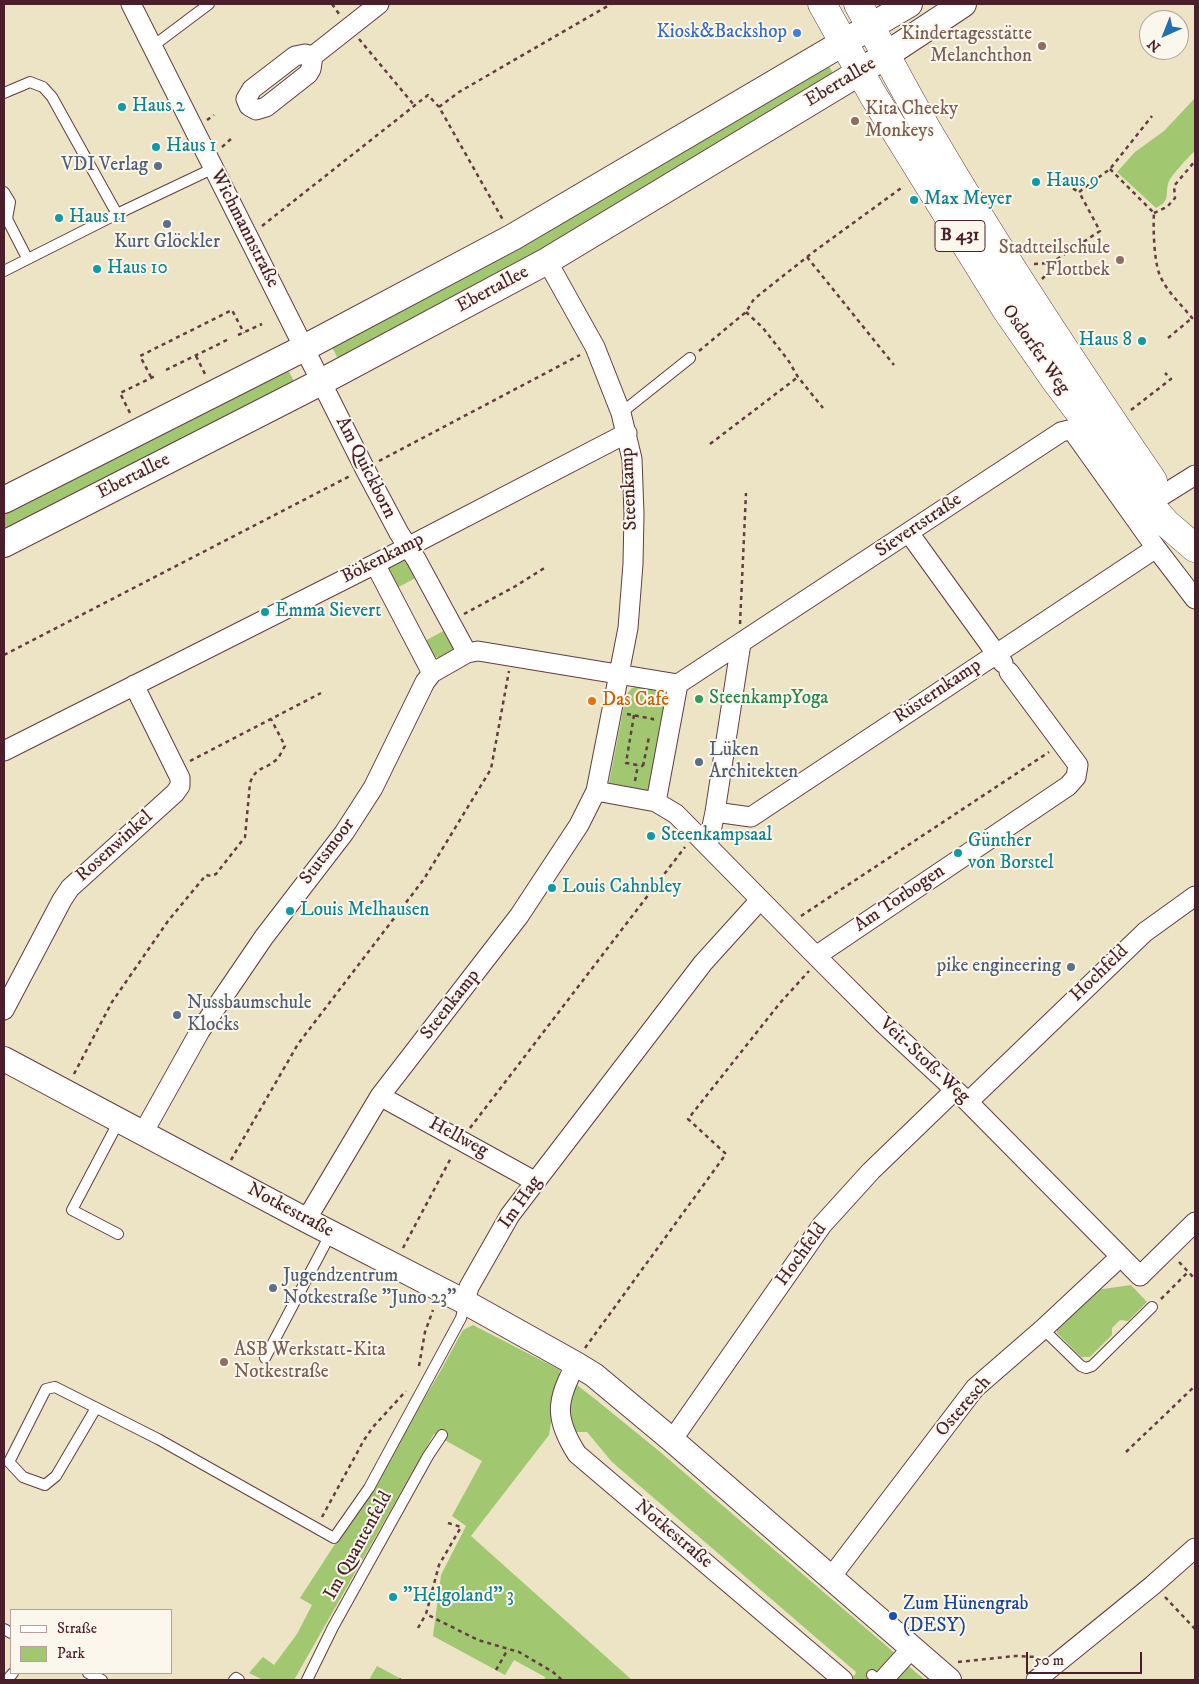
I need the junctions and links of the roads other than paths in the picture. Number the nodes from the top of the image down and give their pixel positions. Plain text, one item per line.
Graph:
1 (131, 4) edge
2 (209, 4) edge
3 (379, 4) edge
4 (822, 4) edge
5 (909, 4) edge
6 (964, 4) edge
7 (864, 15) edge
8 (844, 42) junction
9 (152, 46) junction
10 (886, 55) junction
11 (313, 56) dead end
12 (860, 72) junction
13 (4, 94) edge
14 (215, 160) junction
15 (4, 192) edge
16 (116, 214) junction
17 (27, 258) junction
18 (547, 262) junction
19 (4, 270) edge
20 (304, 348) junction
21 (690, 358) road end
22 (321, 382) junction
23 (1066, 396) junction
24 (621, 413) junction
25 (1069, 430) junction
26 (627, 433) junction
27 (1195, 475) edge
28 (1163, 496) junction
29 (4, 500) edge
30 (909, 533) junction
31 (4, 544) edge
32 (1195, 544) edge
33 (407, 546) junction
34 (1156, 548) junction
35 (1195, 548) edge
36 (374, 564) junction
37 (1195, 599) edge
38 (741, 643) junction
39 (467, 653) junction
40 (1003, 664) junction
41 (432, 673) junction
42 (619, 674) junction
43 (678, 684) junction
44 (134, 685) junction
45 (4, 751) edge
46 (596, 791) junction
47 (656, 802) junction
48 (715, 812) junction
49 (702, 840) junction
50 (1195, 896) edge
51 (760, 900) junction
52 (818, 958) junction
53 (4, 1010) edge
54 (4, 1059) edge
55 (380, 1096) junction
56 (962, 1096) junction
57 (119, 1121) junction
58 (143, 1133) junction
59 (536, 1182) junction
60 (306, 1220) junction
61 (1195, 1222) edge
62 (331, 1233) junction
63 (118, 1234) dead end
64 (1120, 1257) junction
65 (465, 1302) junction
66 (1152, 1307) road end
67 (1043, 1329) junction
68 (580, 1357) junction
69 (264, 1358) dead end
70 (96, 1408) junction
71 (442, 1435) dead end
72 (672, 1440) junction
73 (1195, 1548) edge
74 (831, 1577) junction
75 (912, 1648) junction
76 (952, 1671) edge
77 (90, 1674) edge
78 (878, 1678) edge
79 (311, 1679) edge
80 (102, 1680) edge
81 (234, 1680) edge
82 (239, 1680) edge
83 (843, 1680) edge
84 (1036, 1680) edge

1 - 9 street, Wichmannstraße
2 - 9 lane
3 - 11 street
4 - 8 main road, Osdorfer Weg / B 431
5 - 7 main road, Ebertallee
6 - 10 main road, Ebertallee
7 - 8 main road, Ebertallee
7 - 10 main road, Osdorfer Weg / B 431
8 - 12 main road, Osdorfer Weg / B 431
8 - 20 main road, Ebertallee
9 - 14 street, Wichmannstraße
10 - 12 main road, Ebertallee
10 - 28 main road, Osdorfer Weg / B 431
12 - 18 main road, Ebertallee
12 - 23 main road, Osdorfer Weg / B 431
13 - 16 lane
14 - 16 lane
14 - 20 street, Wichmannstraße
15 - 17 lane
16 - 17 lane
17 - 19 lane
18 - 22 main road, Ebertallee
18 - 24 street, Steenkamp
20 - 22 street, Wichmannstraße
20 - 29 main road, Ebertallee
21 - 24 lane
22 - 31 main road, Ebertallee
22 - 33 street, Am Quickborn
23 - 25 street
23 - 35 main road, Osdorfer Weg / B 431
24 - 26 street, Steenkamp
25 - 30 street, Sievertstraße
25 - 34 street
26 - 33 street, Bökenkamp
26 - 42 street, Steenkamp
27 - 28 street
28 - 32 main road, Osdorfer Weg / B 431
30 - 38 street, Sievertstraße
30 - 40 street, Am Torbogen
33 - 36 street, Bökenkamp
33 - 39 street, Am Quickborn
34 - 37 street
34 - 40 street, Rüsternkamp
36 - 41 street
36 - 44 street, Bökenkamp
38 - 43 street, Sievertstraße
38 - 48 street
39 - 41 street, Stutsmoor
39 - 42 street
40 - 48 street, Rüsternkamp
40 - 52 street, Am Torbogen
41 - 58 street, Stutsmoor
42 - 43 street
42 - 46 street, Steenkamp
43 - 47 street
44 - 45 street, Bökenkamp
44 - 53 street, Rosenwinkel
46 - 47 street
46 - 55 street, Steenkamp
47 - 49 street
48 - 49 street
49 - 51 street, Veit-Stoß-Weg
50 - 56 street, Hochfeld
51 - 52 street, Veit-Stoß-Weg
51 - 59 street, Im Hag
52 - 56 street, Veit-Stoß-Weg
54 - 57 street, Notkestraße
55 - 59 street, Hellweg
55 - 60 street, Steenkamp
56 - 64 street, Veit-Stoß-Weg
56 - 72 street, Hochfeld
57 - 58 street, Notkestraße
57 - 63 lane
58 - 60 street, Notkestraße
59 - 65 street, Im Hag
60 - 62 street, Notkestraße
61 - 64 street, Veit-Stoß-Weg
62 - 65 street, Notkestraße
62 - 69 lane
64 - 67 street, Osteresch
65 - 68 street, Notkestraße
65 - 70 lane, Im Hag
66 - 67 lane
67 - 74 street, Osteresch
68 - 72 street, Notkestraße
68 - 83 street, Notkestraße
70 - 70 lane
71 - 79 lane, Im Quantenfeld
72 - 74 street, Notkestraße
73 - 84 street
74 - 75 street, Notkestraße
75 - 76 street, Notkestraße
75 - 78 street
77 - 80 lane
81 - 82 lane

